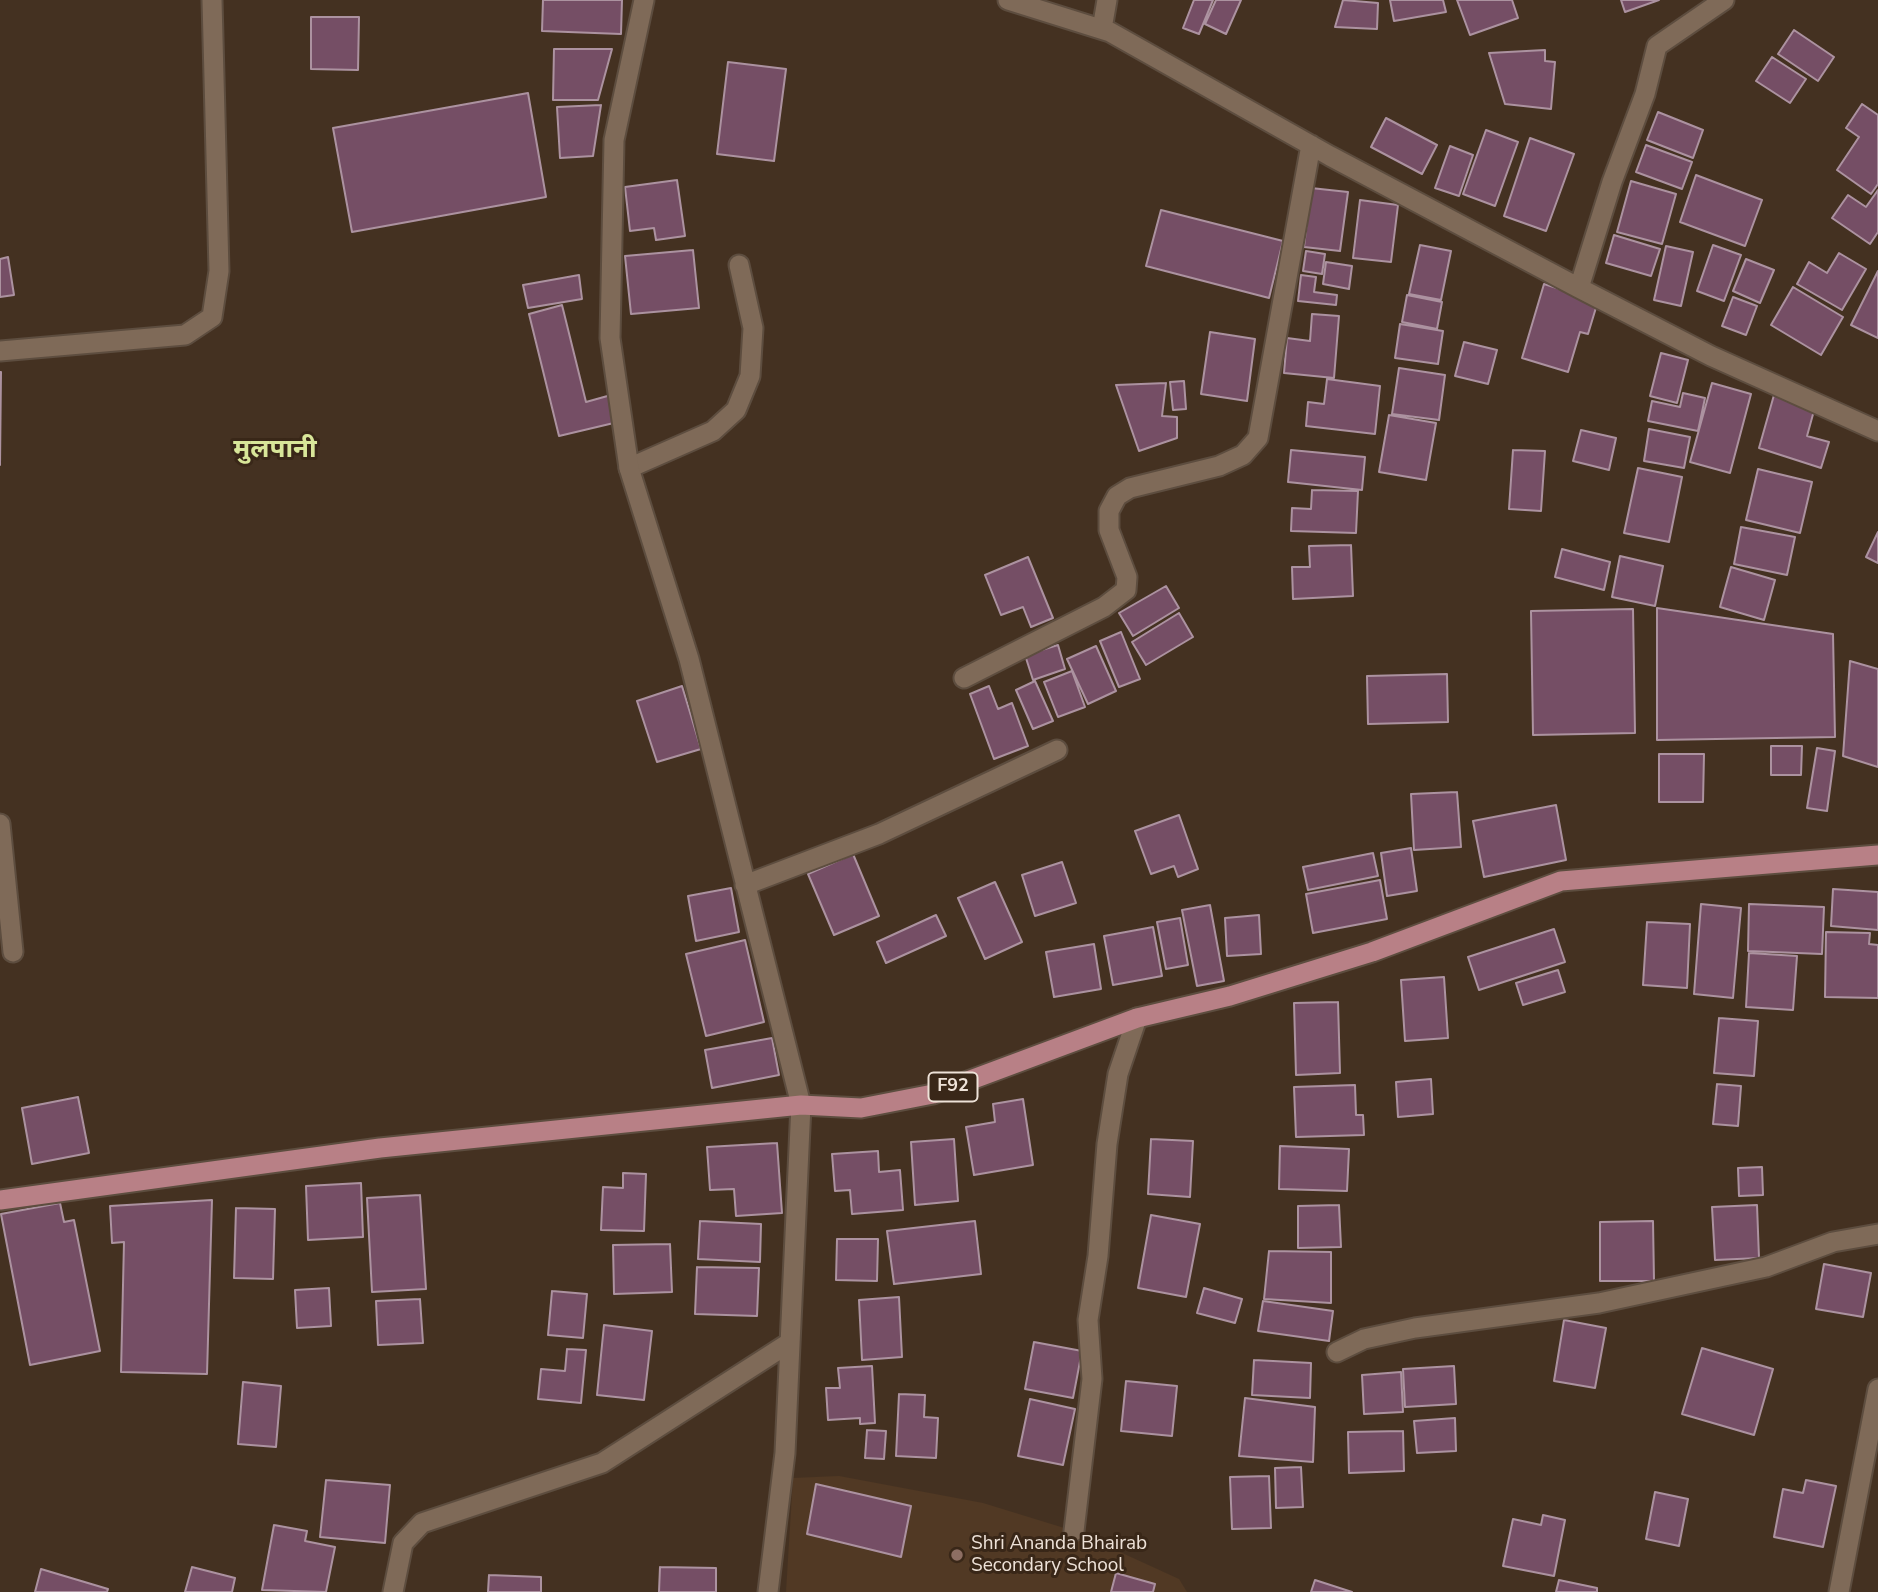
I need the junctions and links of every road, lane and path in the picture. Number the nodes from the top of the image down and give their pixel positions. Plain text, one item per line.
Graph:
1 (212, 0) edge
2 (644, 0) edge
3 (1008, 0) edge
4 (1107, 0) edge
5 (1724, 0) edge
6 (1102, 29) junction
7 (1311, 145) junction
8 (739, 265) dead end
9 (1579, 288) junction
10 (0, 351) edge
11 (1878, 431) edge
12 (629, 468) junction
13 (964, 678) dead end
14 (1057, 750) dead end
15 (0, 824) edge
16 (1878, 855) edge
17 (745, 885) junction
18 (13, 952) dead end
19 (1137, 1018) junction
20 (802, 1105) junction
21 (0, 1200) edge
22 (1878, 1234) edge
23 (789, 1343) junction
24 (1337, 1352) dead end
25 (1878, 1389) edge
26 (1074, 1531) dead end
27 (394, 1592) edge
28 (768, 1592) edge
29 (1839, 1592) edge

1 - 10 street
2 - 12 street
3 - 6 street
4 - 6 street
5 - 9 street
6 - 7 street
7 - 9 street
7 - 13 street
8 - 12 street
9 - 11 street
12 - 17 street
14 - 17 street
15 - 18 street
16 - 19 main road, F92
17 - 20 street
19 - 20 main road, F92
19 - 26 street
20 - 21 main road, F92
20 - 23 street
22 - 24 street
23 - 27 street
23 - 28 street
25 - 29 street

